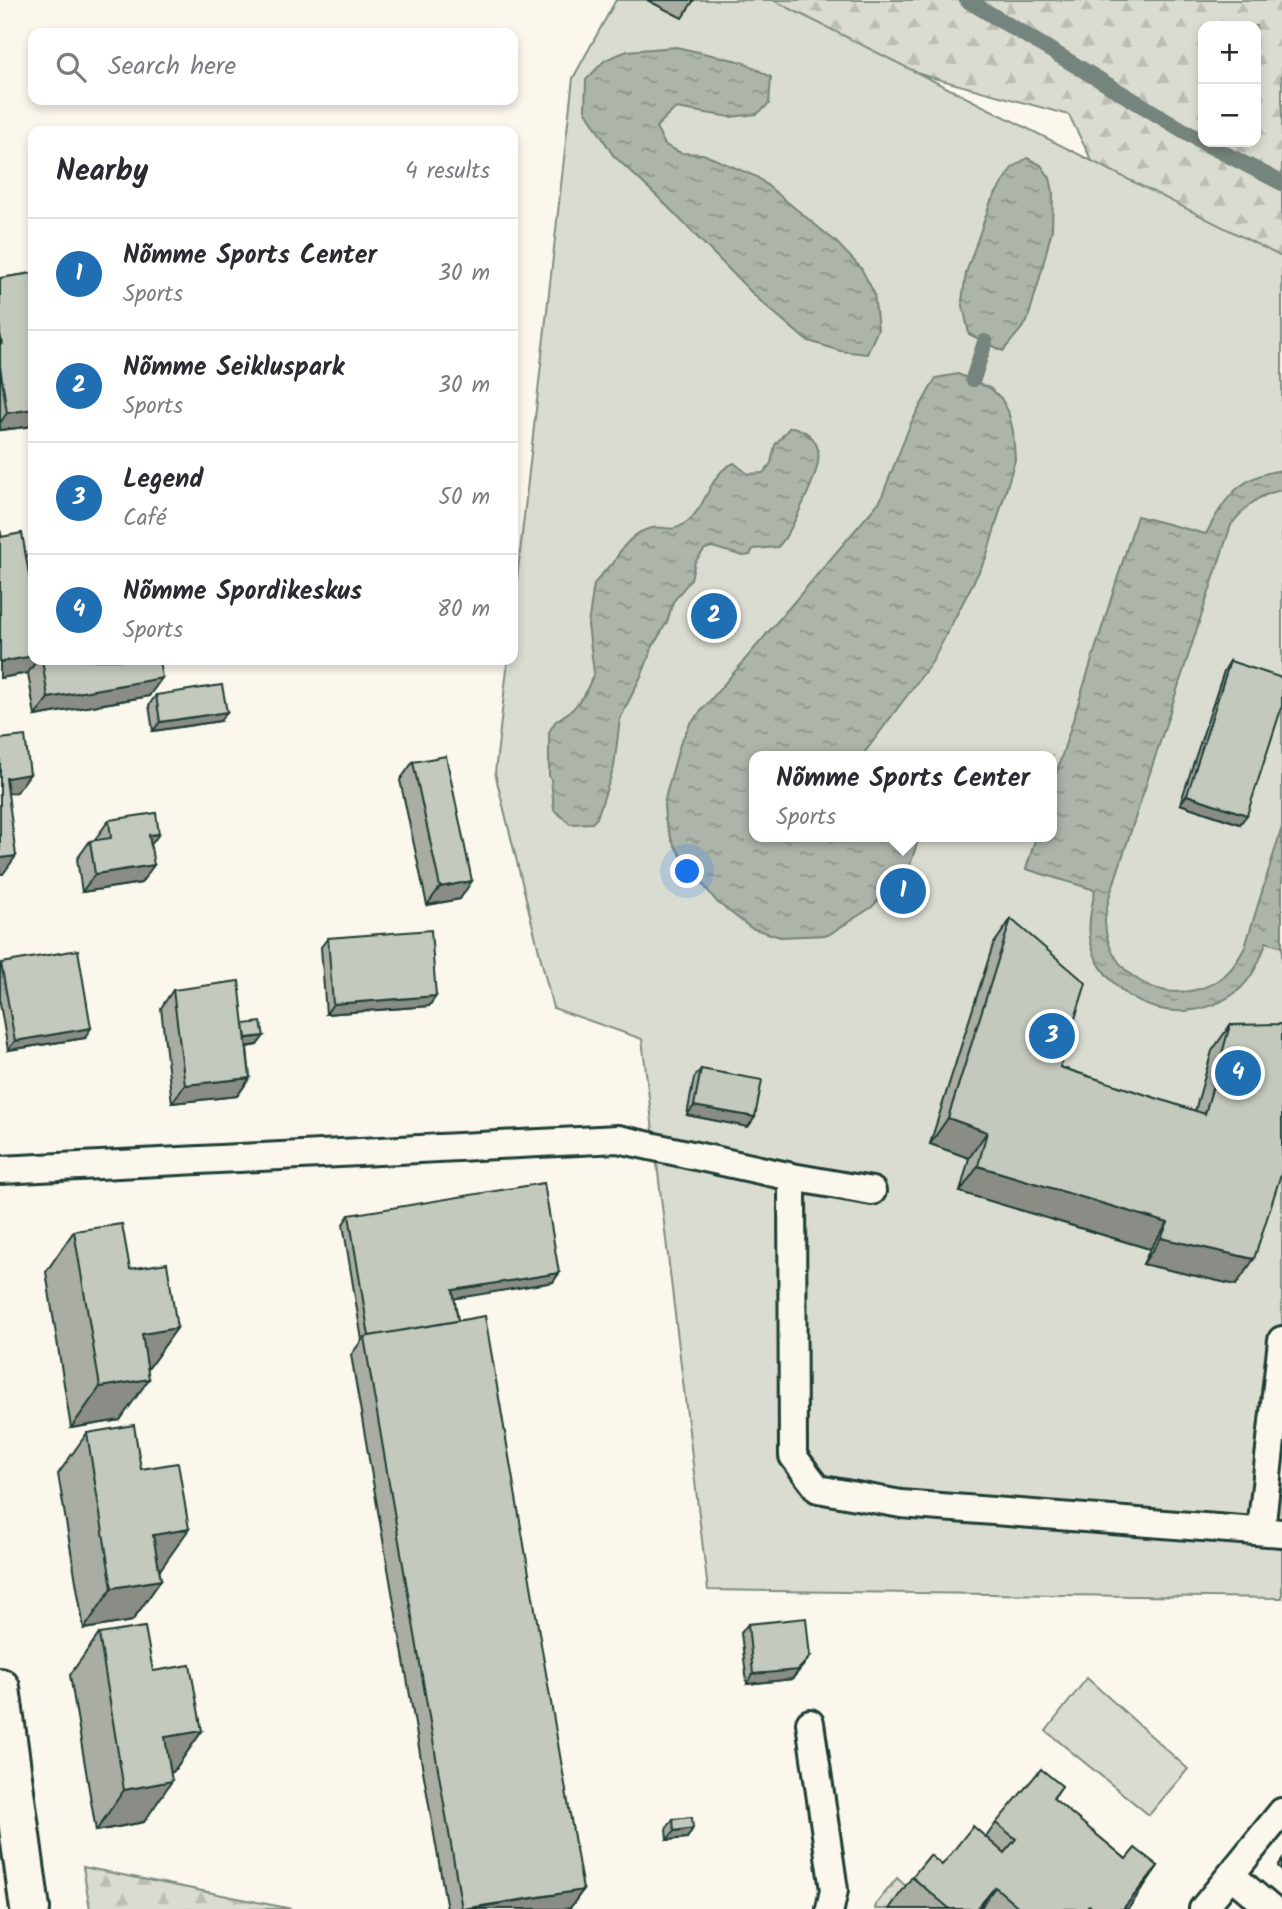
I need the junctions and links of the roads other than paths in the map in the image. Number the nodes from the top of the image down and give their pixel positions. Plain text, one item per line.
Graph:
1 (0, 1170) edge
2 (792, 1177) junction
3 (872, 1191) dead end
4 (1282, 1340) edge
5 (1272, 1532) edge
6 (0, 1688) edge
7 (810, 1723) dead end
8 (1282, 1812) edge
9 (1231, 1875) junction
10 (30, 1909) edge
11 (830, 1909) edge
12 (1203, 1909) edge
13 (1271, 1909) edge

1 - 2 lane
2 - 3 lane
2 - 5 lane
4 - 5 lane
6 - 10 street
7 - 11 lane
8 - 9 lane
9 - 12 lane
9 - 13 lane

